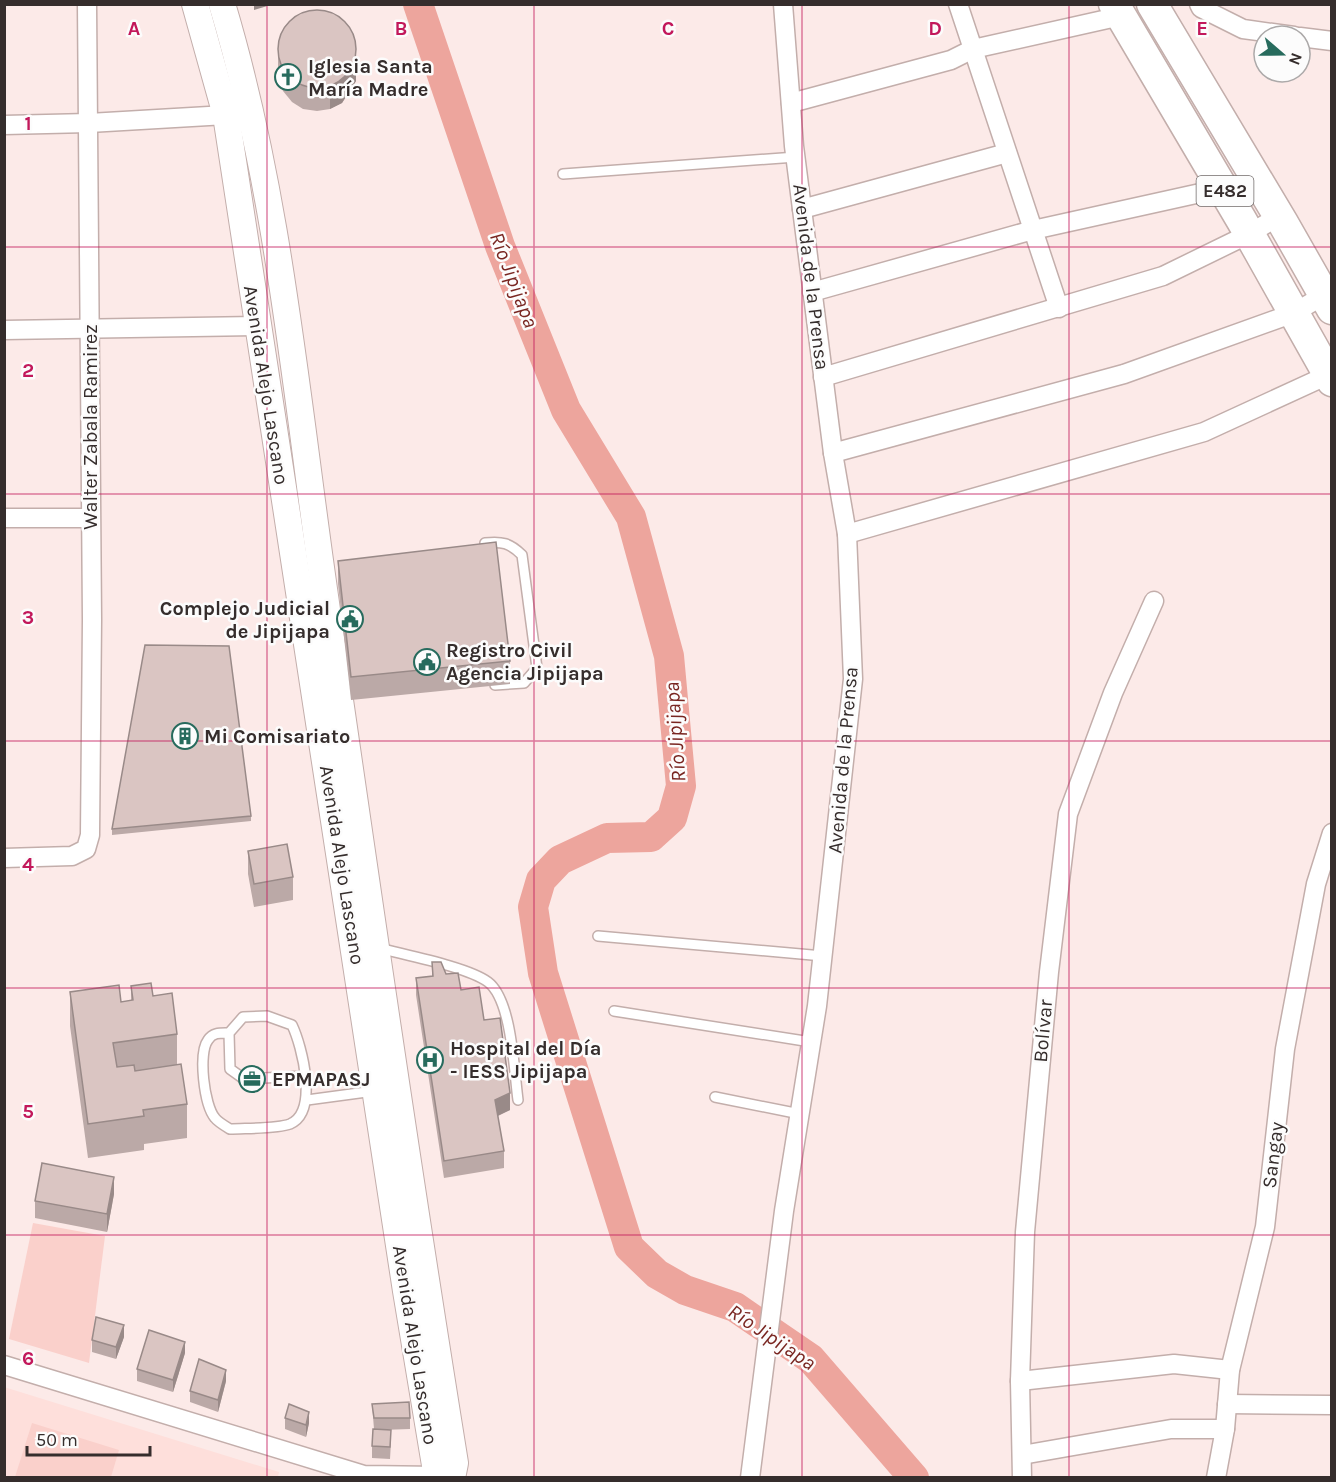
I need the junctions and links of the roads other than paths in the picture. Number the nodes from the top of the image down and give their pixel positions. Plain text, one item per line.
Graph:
1 (87, 4) edge
2 (195, 4) edge
3 (222, 4) edge
4 (783, 4) edge
5 (958, 4) edge
6 (1152, 4) edge
7 (1198, 4) edge
8 (1117, 10) edge
9 (1252, 30) edge
10 (1312, 39) edge
11 (1331, 41) edge
12 (973, 49) junction
13 (791, 103) junction
14 (226, 115) junction
15 (89, 123) junction
16 (4, 125) edge
17 (1007, 153) junction
18 (796, 157) junction
19 (563, 174) dead end
20 (1223, 188) junction
21 (802, 209) junction
22 (1279, 216) junction
23 (1033, 230) junction
24 (1249, 234) junction
25 (812, 292) junction
26 (1328, 302) edge
27 (1059, 308) junction
28 (1294, 313) junction
29 (257, 326) junction
30 (89, 328) junction
31 (4, 330) edge
32 (823, 377) junction
33 (1330, 378) edge
34 (833, 453) junction
35 (4, 518) edge
36 (90, 518) junction
37 (847, 534) junction
38 (477, 544) edge
39 (1154, 601) dead end
40 (489, 685) dead end
41 (1332, 833) edge
42 (4, 858) edge
43 (598, 936) dead end
44 (376, 948) junction
45 (823, 956) junction
46 (614, 1011) dead end
47 (229, 1033) junction
48 (811, 1042) junction
49 (304, 1076) junction
50 (376, 1091) junction
51 (715, 1097) dead end
52 (306, 1100) junction
53 (518, 1100) dead end
54 (800, 1114) junction
55 (4, 1365) edge
56 (1230, 1370) junction
57 (1020, 1381) junction
58 (1227, 1404) junction
59 (1332, 1406) edge
60 (1225, 1429) junction
61 (1022, 1455) junction
62 (444, 1477) edge
63 (750, 1478) edge
64 (1023, 1478) edge
65 (1216, 1478) edge

1 - 15 street, Walter Zabala Ramirez
2 - 14 main road, Avenida Alejo Lascano
3 - 44 main road, Avenida Alejo Lascano
4 - 13 street, Avenida de la Prensa
5 - 12 street
6 - 22 highway, E482
7 - 9 street
8 - 12 street
8 - 20 highway, E482
10 - 11 street
12 - 13 street
12 - 17 street
13 - 18 street, Avenida de la Prensa
14 - 15 street
14 - 29 main road, Avenida Alejo Lascano
15 - 16 street
15 - 30 street, Walter Zabala Ramirez
17 - 21 street
17 - 23 street
18 - 19 lane
18 - 21 street, Avenida de la Prensa
20 - 23 street
20 - 24 highway, E482
21 - 25 street, Avenida de la Prensa
22 - 24 street
22 - 26 highway, E482
23 - 25 street
23 - 27 street
24 - 27 street
24 - 28 highway, E482
25 - 32 street, Avenida de la Prensa
26 - 28 street
27 - 32 street
28 - 33 highway, E482
28 - 34 street
29 - 30 street
29 - 50 main road, Avenida Alejo Lascano
30 - 31 street
30 - 36 street, Walter Zabala Ramirez
32 - 34 street, Avenida de la Prensa
33 - 37 street
34 - 37 street, Avenida de la Prensa
35 - 36 street
36 - 42 street, Walter Zabala Ramirez
37 - 45 street, Avenida de la Prensa
38 - 40 lane
39 - 57 street, Bolívar
41 - 56 street, Sangay
43 - 45 lane
44 - 53 lane
44 - 62 main road, Avenida Alejo Lascano
45 - 48 street, Avenida de la Prensa
46 - 48 lane
47 - 49 lane
47 - 49 lane
47 - 52 lane
48 - 54 street, Avenida de la Prensa
49 - 52 lane
50 - 52 lane
50 - 62 main road, Avenida Alejo Lascano
51 - 54 lane
54 - 63 street, Avenida de la Prensa
55 - 62 street
56 - 57 street
56 - 58 street, Sangay
57 - 61 street, Bolívar
58 - 59 street
58 - 60 street, Sangay
60 - 61 street
60 - 65 street, Sangay
61 - 64 street, Bolívar

